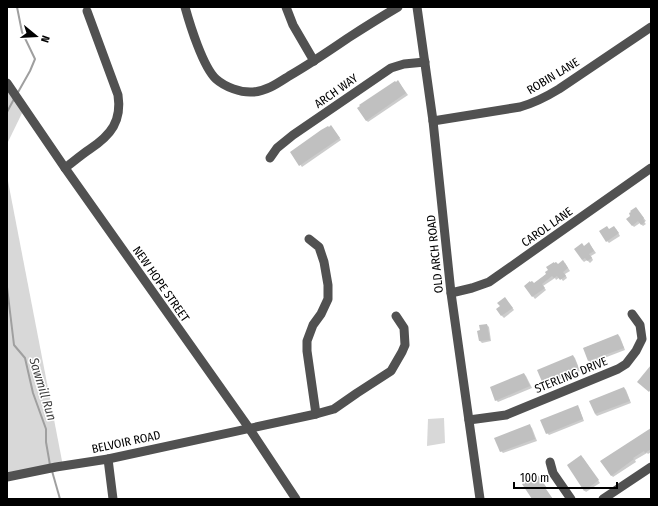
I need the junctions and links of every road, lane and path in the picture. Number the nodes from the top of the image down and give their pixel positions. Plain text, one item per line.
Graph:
1 (185, 7) edge
2 (286, 7) edge
3 (398, 7) edge
4 (417, 7) edge
5 (87, 11) dead end
6 (651, 27) edge
7 (314, 61) junction
8 (425, 62) junction
9 (7, 83) edge
10 (433, 121) junction
11 (270, 158) dead end
12 (65, 168) junction
13 (651, 168) edge
14 (309, 239) dead end
15 (451, 293) junction
16 (632, 314) dead end
17 (396, 316) dead end
18 (316, 414) junction
19 (469, 420) junction
20 (249, 428) junction
21 (108, 459) junction
22 (550, 462) dead end
23 (651, 467) edge
24 (7, 477) edge
25 (113, 499) edge
26 (296, 499) edge
27 (480, 499) edge
28 (571, 499) edge
29 (603, 499) edge

1 - 7 street
2 - 7 street
3 - 7 street
4 - 8 street, OLD ARCH ROAD
5 - 12 street
6 - 10 street, ROBIN LANE
8 - 10 street, OLD ARCH ROAD
8 - 11 street, ARCH WAY
9 - 12 street, NEW HOPE STREET
10 - 15 street, OLD ARCH ROAD
12 - 20 street, NEW HOPE STREET
13 - 15 street, CAROL LANE
14 - 18 street
15 - 19 street, OLD ARCH ROAD
16 - 19 street, STERLING DRIVE
17 - 18 street, BELVOIR ROAD
18 - 20 street, BELVOIR ROAD
19 - 27 street, OLD ARCH ROAD
20 - 21 street, BELVOIR ROAD
20 - 26 street, NEW HOPE STREET
21 - 24 street, BELVOIR ROAD
21 - 25 street
22 - 28 street
23 - 29 street

